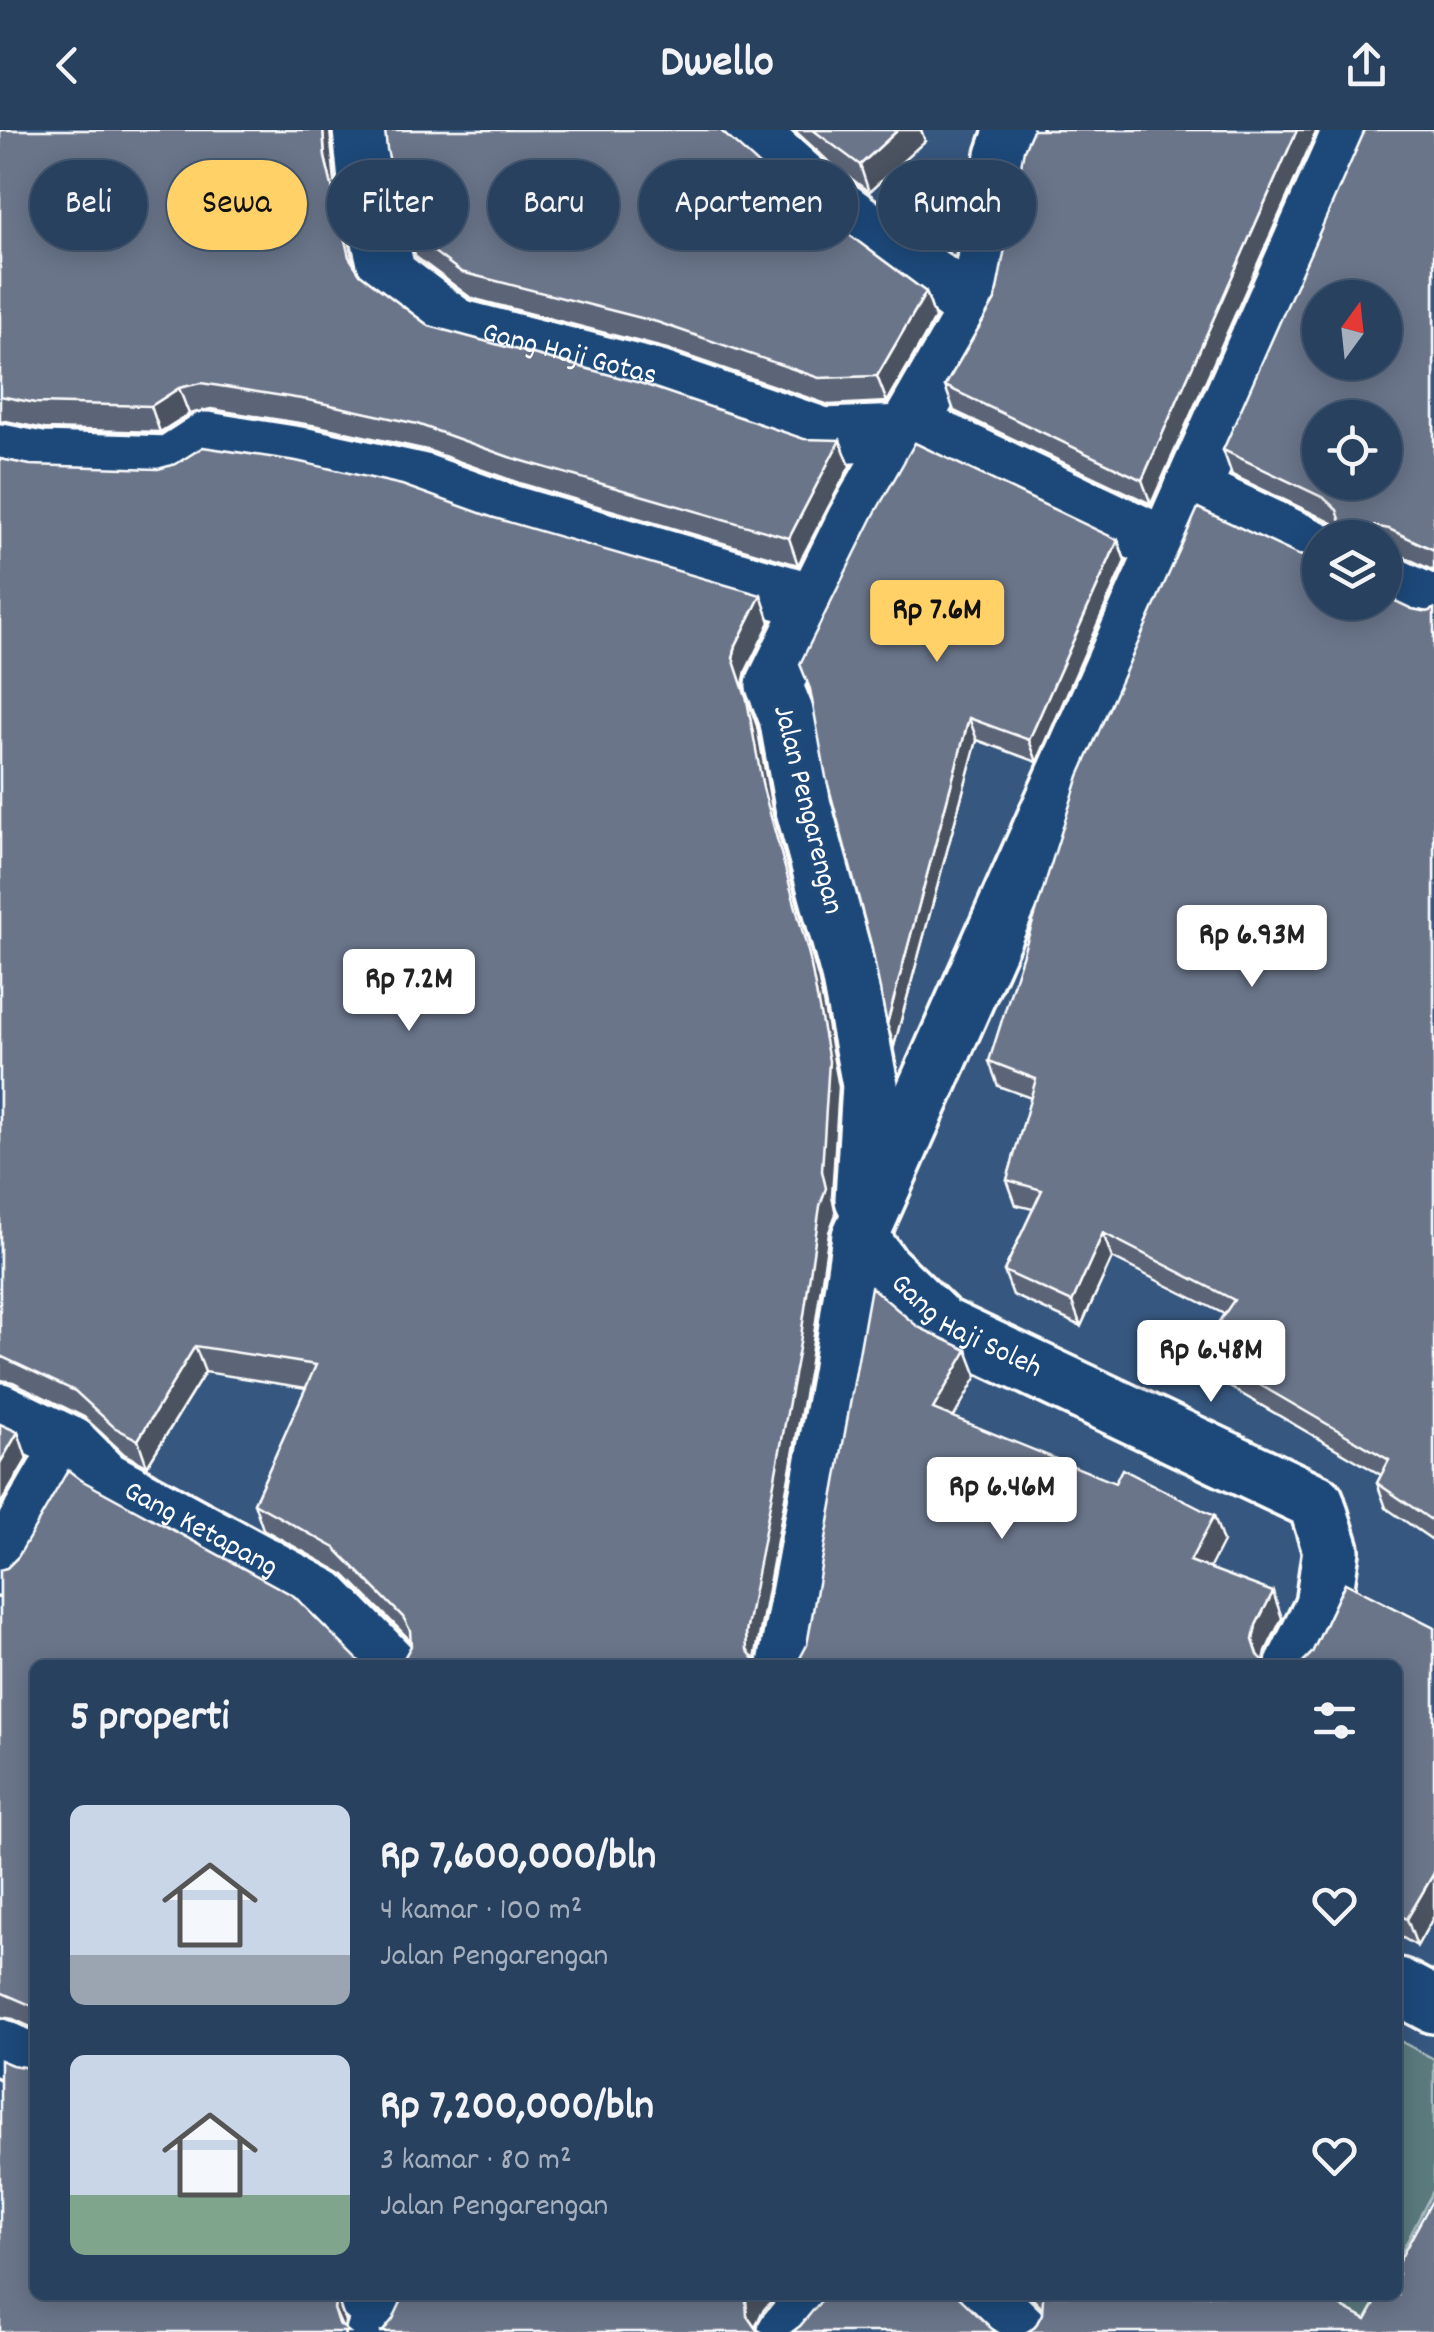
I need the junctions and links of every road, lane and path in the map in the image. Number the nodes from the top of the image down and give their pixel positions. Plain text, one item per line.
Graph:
1 (362, 130) edge
2 (747, 130) edge
3 (1013, 130) edge
4 (1351, 130) edge
5 (976, 310) junction
6 (908, 429) junction
7 (0, 452) edge
8 (1191, 490) junction
9 (1302, 542) edge
10 (1166, 546) junction
11 (1402, 590) edge
12 (815, 602) junction
13 (1434, 606) edge
14 (860, 1236) junction
15 (0, 1411) edge
16 (72, 1445) junction
17 (0, 1568) edge
18 (385, 1660) edge
19 (787, 1660) edge
20 (1296, 1660) edge
21 (1402, 1988) edge
22 (1434, 2005) edge
23 (0, 2046) edge
24 (30, 2060) edge
25 (368, 2300) edge
26 (813, 2300) edge
27 (989, 2300) edge
28 (374, 2332) edge
29 (786, 2332) edge
30 (1022, 2332) edge

1 - 6 street, Gang Haji Gotas
2 - 5 street
3 - 5 street, Jalan Pengarengan
4 - 8 street
5 - 6 street, Jalan Pengarengan
6 - 10 street
6 - 12 street, Jalan Pengarengan
7 - 12 street
8 - 9 street
8 - 10 street
10 - 14 street
11 - 13 street
12 - 14 street, Jalan Pengarengan
14 - 19 street
14 - 20 street, Gang Haji Soleh
15 - 16 street, Gang Ketapang
16 - 17 street
16 - 18 street, Gang Ketapang
21 - 22 street
23 - 24 street
25 - 28 street
26 - 29 street
27 - 30 street

